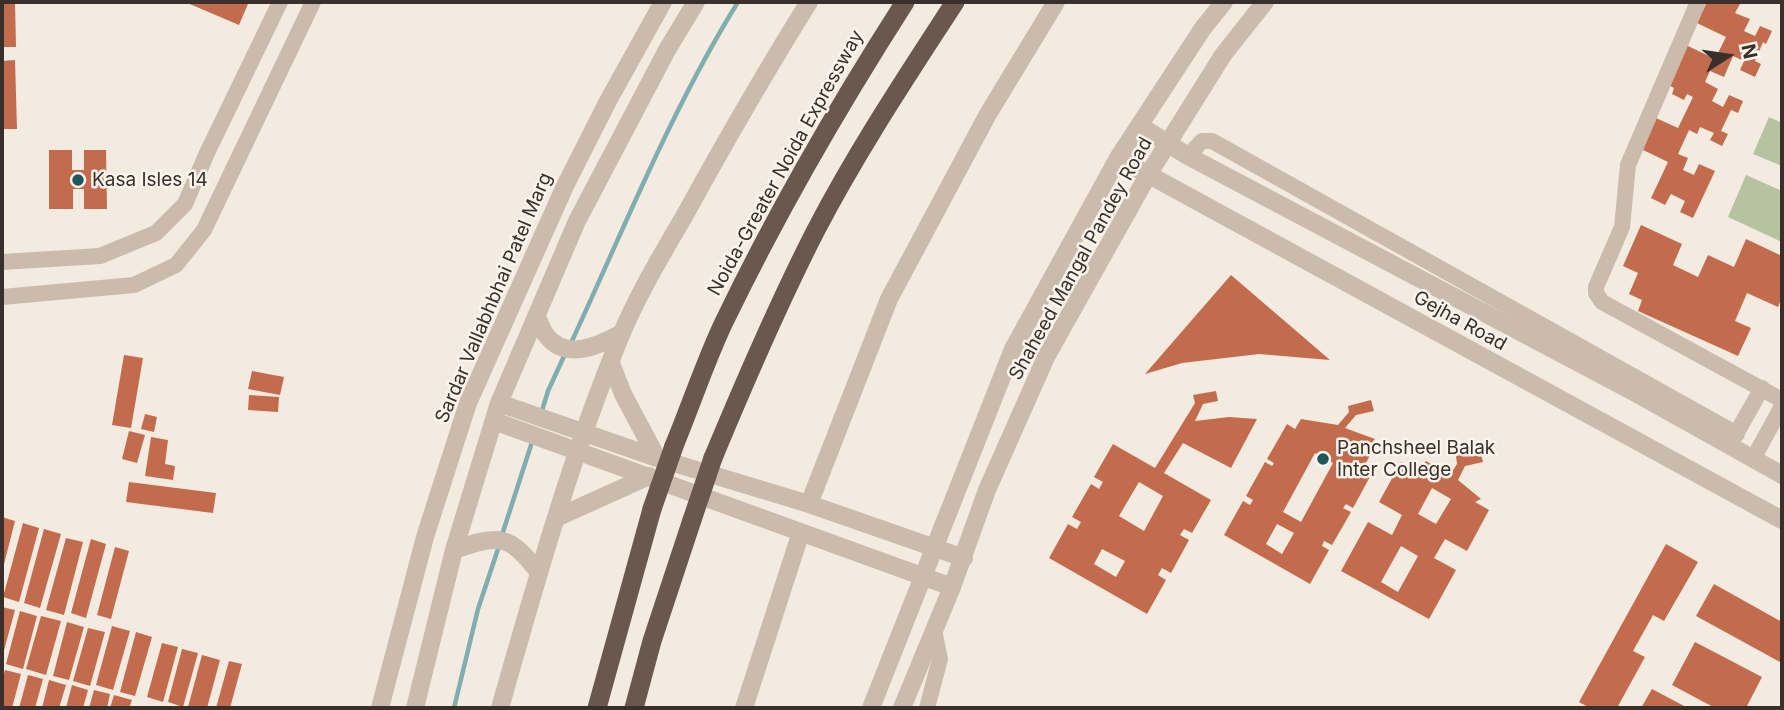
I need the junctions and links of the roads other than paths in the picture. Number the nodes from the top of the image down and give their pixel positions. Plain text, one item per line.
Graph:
1 (281, 2) edge
2 (313, 2) edge
3 (663, 2) edge
4 (696, 2) edge
5 (809, 2) edge
6 (905, 2) edge
7 (955, 2) edge
8 (1056, 2) edge
9 (1224, 2) edge
10 (1265, 2) edge
11 (1698, 2) edge
12 (1140, 126) junction
13 (1169, 144) junction
14 (1118, 158) junction
15 (1147, 175) junction
16 (2, 262) edge
17 (2, 297) edge
18 (536, 316) junction
19 (622, 333) junction
20 (611, 363) junction
21 (1762, 388) junction
22 (1782, 400) edge
23 (499, 403) junction
24 (1782, 406) edge
25 (494, 421) junction
26 (1735, 436) junction
27 (580, 443) junction
28 (657, 458) junction
29 (1753, 459) junction
30 (1782, 475) edge
31 (649, 476) junction
32 (809, 504) junction
33 (556, 518) junction
34 (1782, 520) edge
35 (801, 533) junction
36 (934, 547) junction
37 (454, 550) junction
38 (964, 558) junction
39 (539, 573) junction
40 (922, 576) junction
41 (952, 587) junction
42 (934, 630) junction
43 (380, 708) edge
44 (415, 708) edge
45 (500, 708) edge
46 (597, 708) edge
47 (634, 708) edge
48 (744, 708) edge
49 (872, 708) edge
50 (902, 708) edge
51 (927, 708) edge

1 - 16 street
2 - 17 street
3 - 43 street, Sardar Vallabhbhai Patel Marg
4 - 18 street
5 - 19 street
6 - 46 highway, Noida-Greater Noida Expressway, bridge
7 - 47 highway, bridge
8 - 32 street
9 - 12 street
10 - 13 street, Shaheed Mangal Pandey Road
11 - 21 street
12 - 13 street, Gejha Road
12 - 14 street
13 - 15 street, Shaheed Mangal Pandey Road
13 - 26 street, Gejha Road
14 - 15 street, Gejha Road
14 - 36 street
15 - 34 street, Gejha Road
15 - 38 street, Shaheed Mangal Pandey Road
18 - 19 street
18 - 23 street
19 - 20 street
20 - 27 street
20 - 28 street
21 - 22 street
21 - 26 street
23 - 25 street
23 - 27 street
24 - 29 street
25 - 27 street
25 - 37 street
26 - 29 street, Gejha Road
27 - 28 street
27 - 31 street
27 - 33 street
28 - 32 street
29 - 30 street, Gejha Road
31 - 33 street
31 - 35 street
32 - 36 street
33 - 39 street
35 - 40 street
35 - 48 street
36 - 38 street
36 - 40 street
37 - 39 street
37 - 44 street
38 - 41 street, Shaheed Mangal Pandey Road
39 - 45 street
40 - 41 street
40 - 49 street
41 - 42 street, Shaheed Mangal Pandey Road
42 - 50 street, Shaheed Mangal Pandey Road
42 - 51 street

